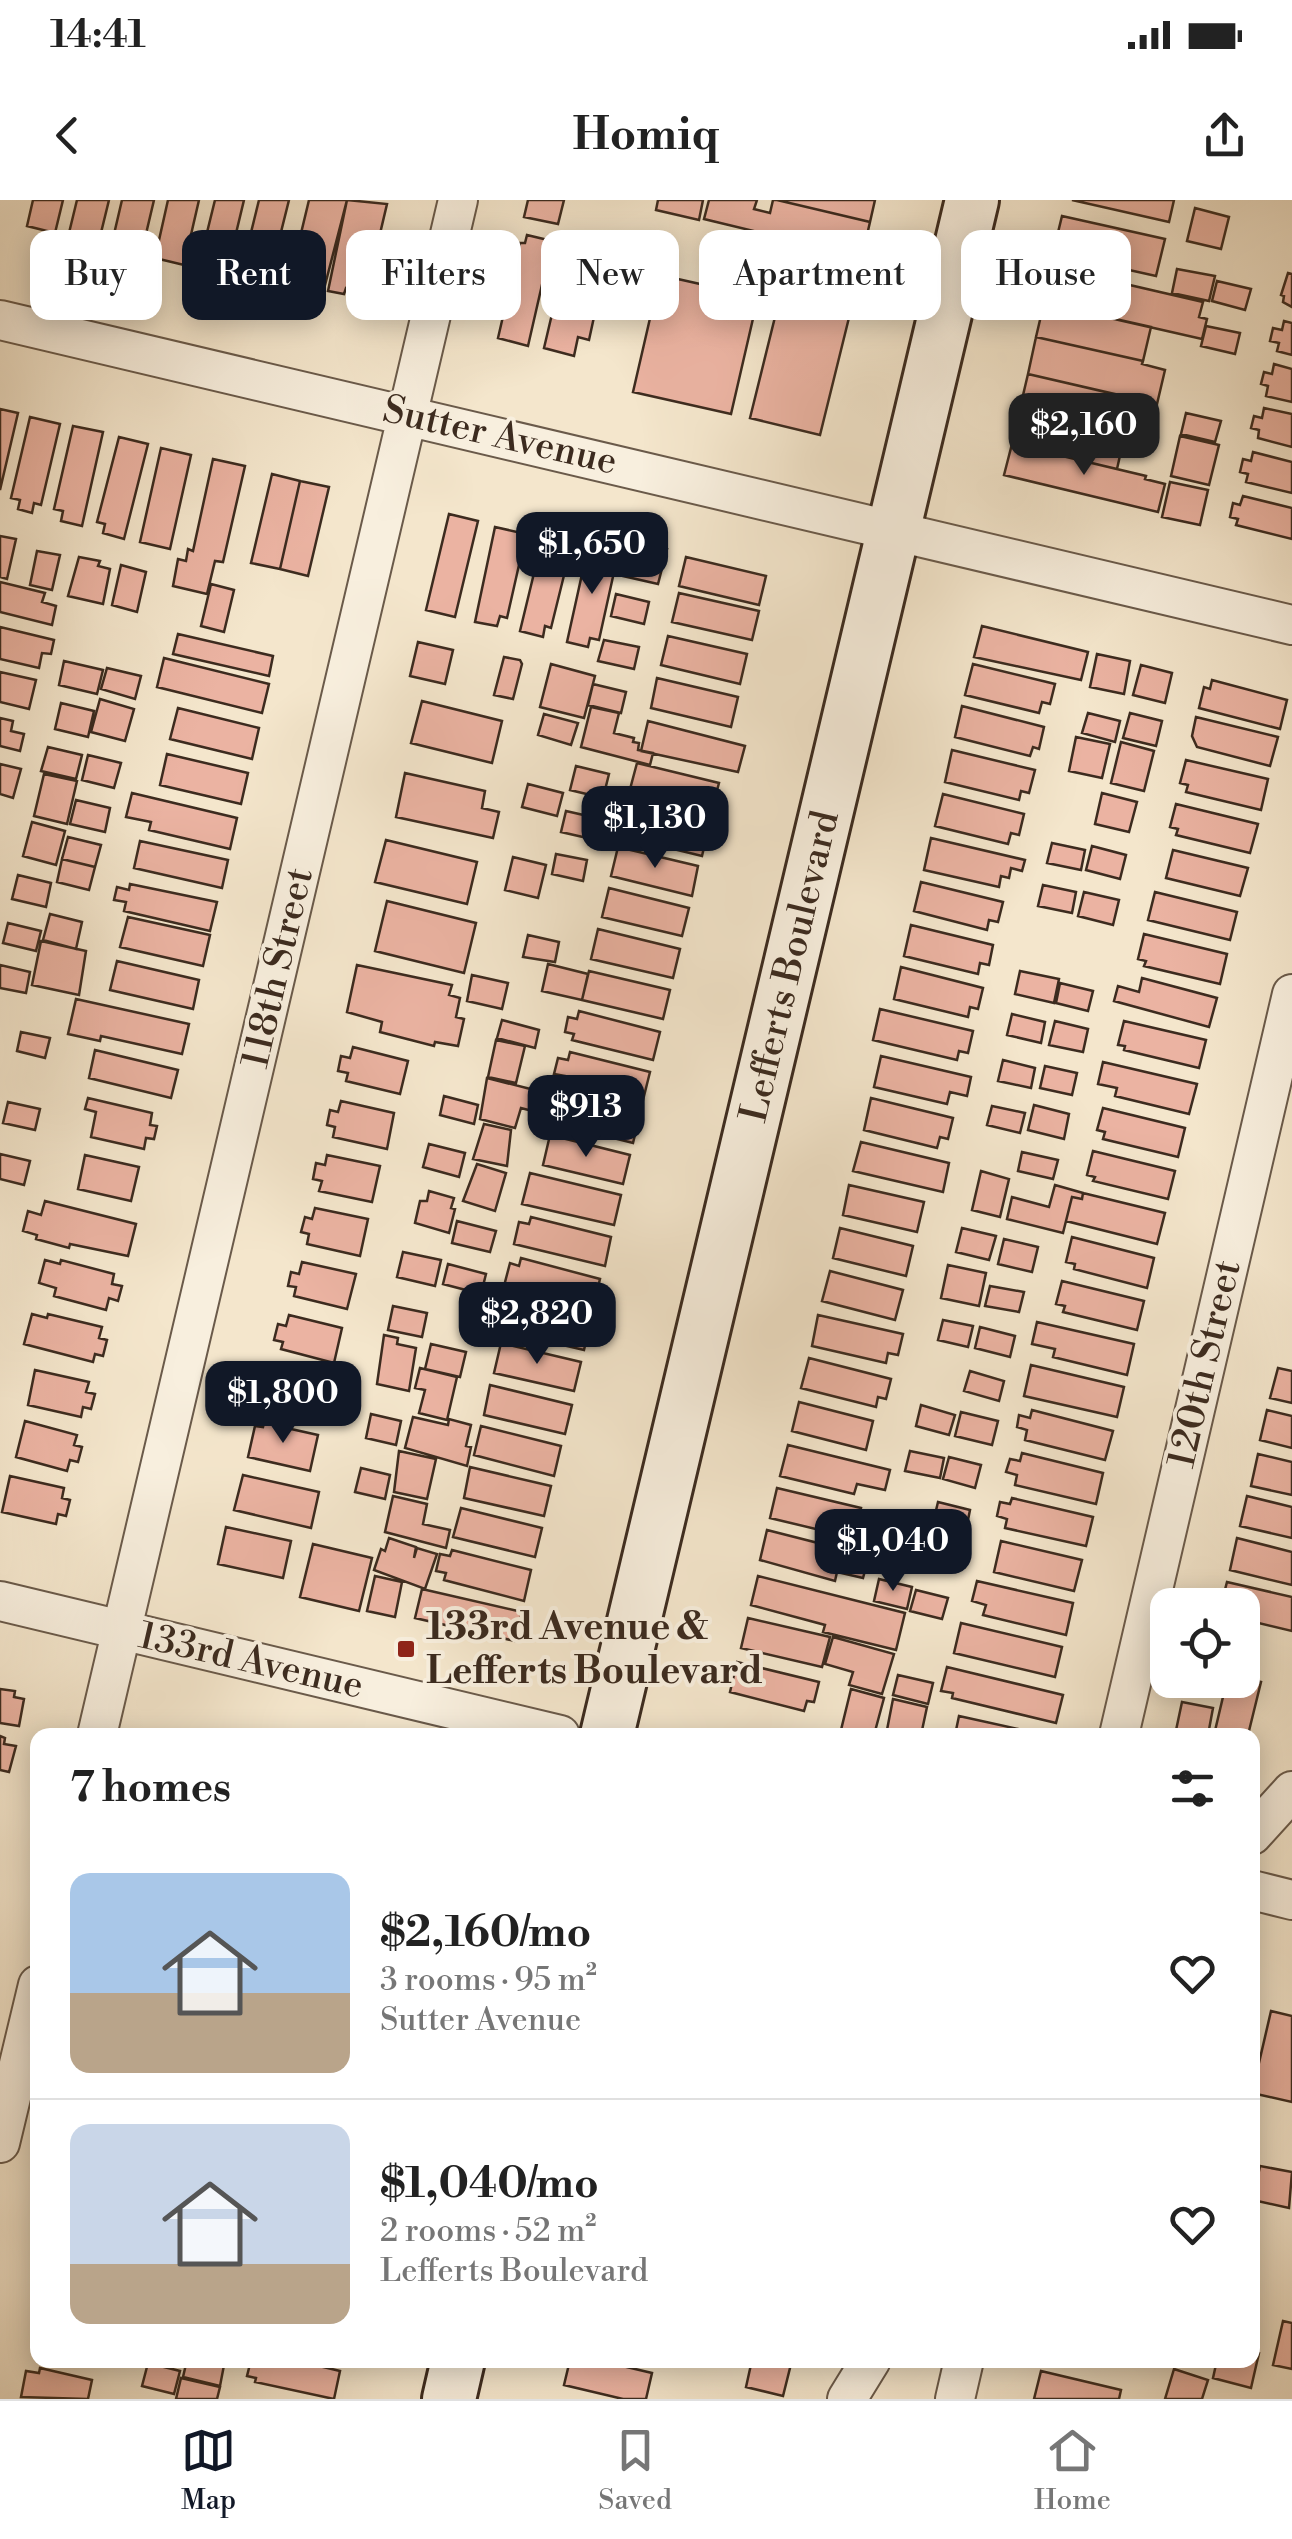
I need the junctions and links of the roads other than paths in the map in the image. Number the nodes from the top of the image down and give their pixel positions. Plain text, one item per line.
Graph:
1 (458, 200) edge
2 (972, 200) edge
3 (0, 320) edge
4 (407, 414) junction
5 (893, 530) junction
6 (1292, 625) edge
7 (1292, 994) edge
8 (0, 1601) edge
9 (122, 1630) junction
10 (99, 1728) edge
11 (531, 1728) edge
12 (609, 1728) edge
13 (1121, 1728) edge
14 (1292, 1790) edge
15 (1260, 1825) edge
16 (1260, 1892) edge
17 (1292, 1900) edge
18 (30, 2019) edge
19 (0, 2143) edge
20 (456, 2368) edge
21 (867, 2368) edge
22 (962, 2368) edge
23 (449, 2399) edge
24 (847, 2399) edge
25 (956, 2399) edge

1 - 4 street, 118th Street
2 - 5 main road, Lefferts Boulevard
3 - 4 street, Sutter Avenue
4 - 5 street, Sutter Avenue
4 - 9 street, 118th Street
5 - 6 street, Sutter Avenue
5 - 12 main road, Lefferts Boulevard
7 - 13 street, 120th Street
8 - 9 street, 133rd Avenue
9 - 10 street, 118th Street
9 - 11 street, 133rd Avenue
14 - 15 street
16 - 17 street
18 - 19 street
20 - 23 main road
21 - 24 street
22 - 25 street

